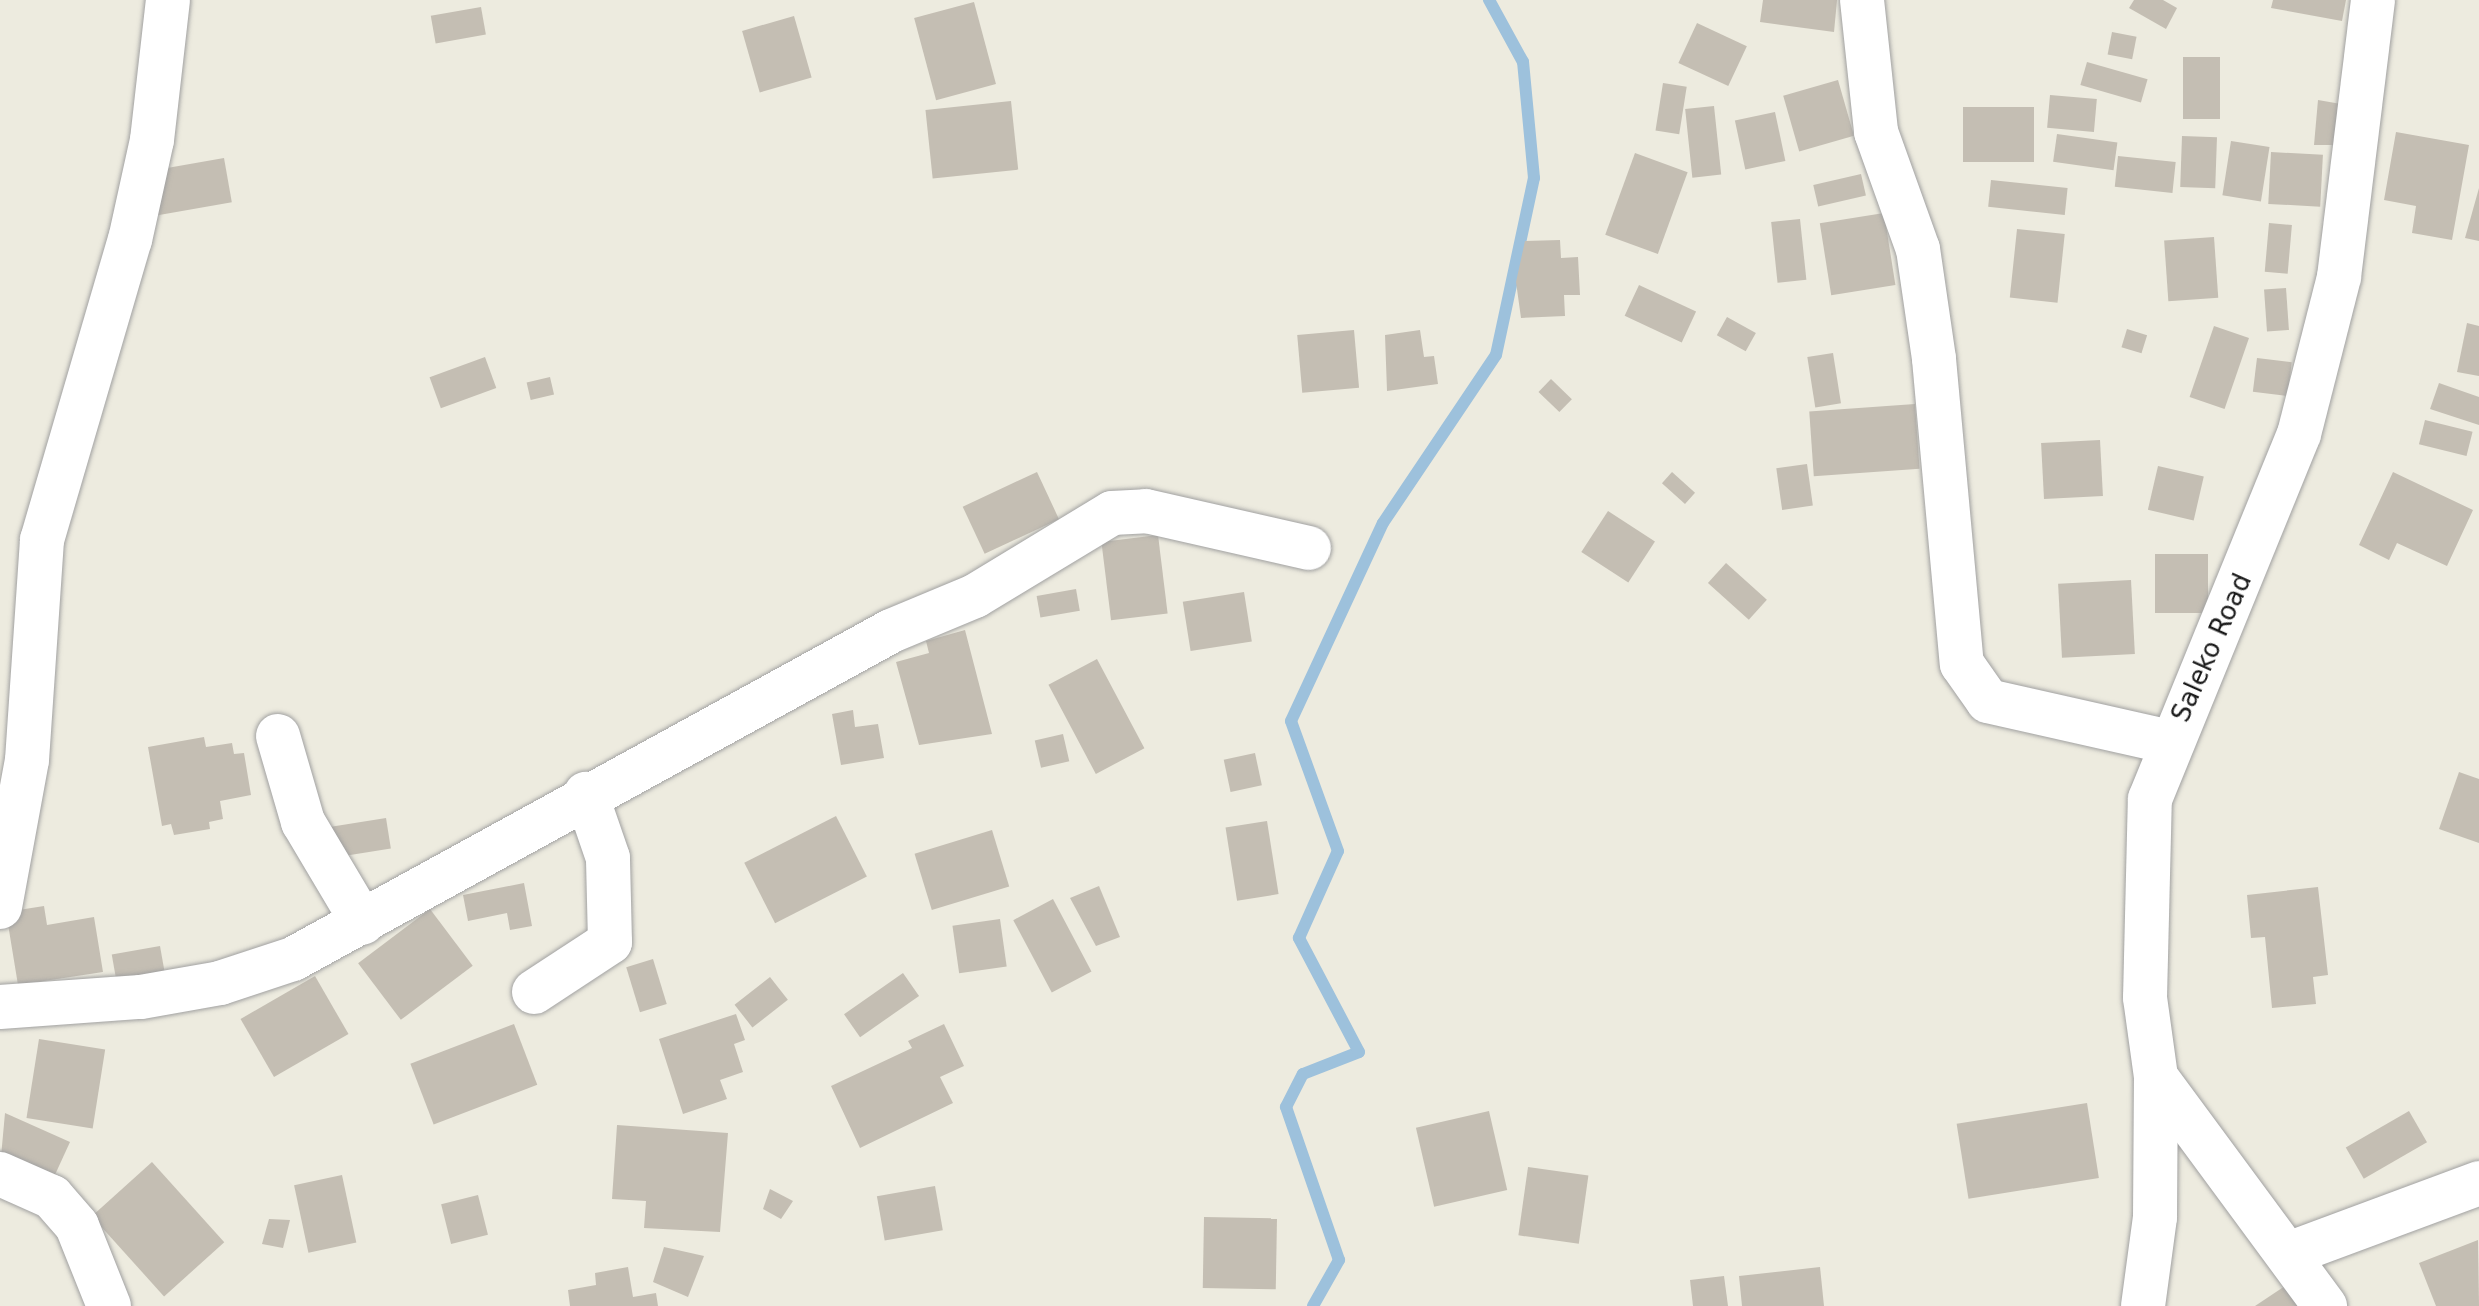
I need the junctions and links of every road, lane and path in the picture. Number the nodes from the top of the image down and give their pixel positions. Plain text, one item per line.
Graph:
1 (168, 0) edge
2 (1862, 0) edge
3 (2373, 0) edge
4 (1309, 548) dead end
5 (278, 736) dead end
6 (2170, 742) junction
7 (586, 794) junction
8 (0, 907) edge
9 (363, 923) junction
10 (534, 992) dead end
11 (0, 1007) edge
12 (2156, 1077) junction
13 (0, 1174) edge
14 (2479, 1183) edge
15 (2291, 1253) junction
16 (109, 1306) edge
17 (2143, 1306) edge
18 (2325, 1306) edge

1 - 8 street
2 - 6 street
3 - 6 street, Saleko Road
4 - 7 street
5 - 9 street
6 - 12 street, Saleko Road
7 - 9 street
7 - 10 street
9 - 11 street
12 - 15 street
12 - 17 street, Saleko Road
13 - 16 street
14 - 15 street
15 - 18 street

